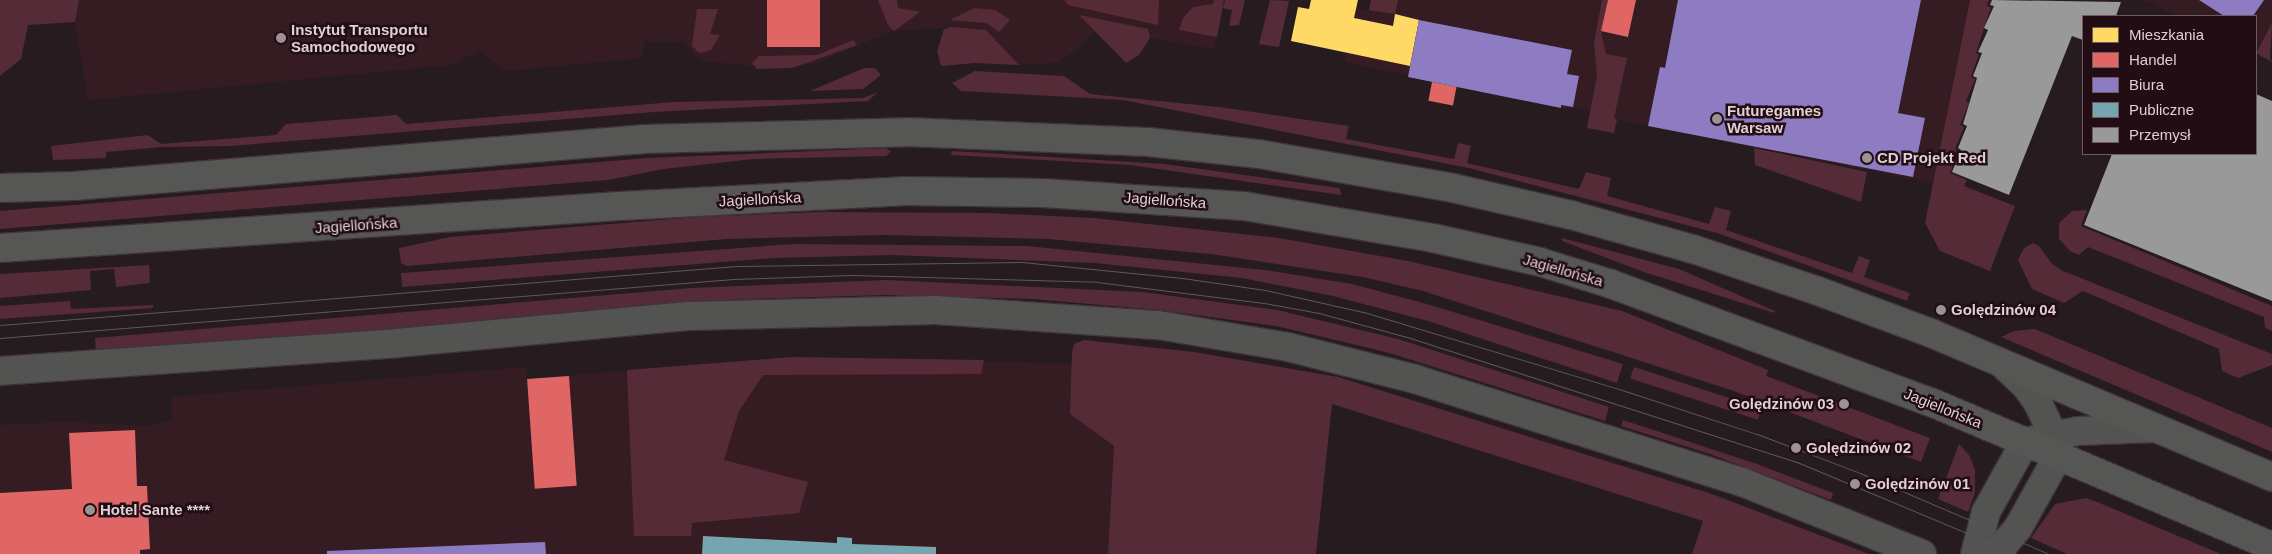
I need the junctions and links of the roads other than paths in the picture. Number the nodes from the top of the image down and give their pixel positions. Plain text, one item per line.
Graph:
1 (0, 188) edge
2 (0, 248) edge
3 (1999, 361) junction
4 (0, 371) edge
5 (2155, 428) junction
6 (2025, 442) junction
7 (2056, 445) junction
8 (2272, 477) edge
9 (2272, 546) edge
10 (1922, 554) edge
11 (1975, 554) edge
12 (1996, 554) edge

1 - 3 main road
2 - 6 main road, Jagiellońska
3 - 5 main road
3 - 7 street
4 - 10 street
5 - 7 street
5 - 8 main road
6 - 7 main road, Jagiellońska
6 - 11 street
7 - 9 main road, Jagiellońska
7 - 12 street

